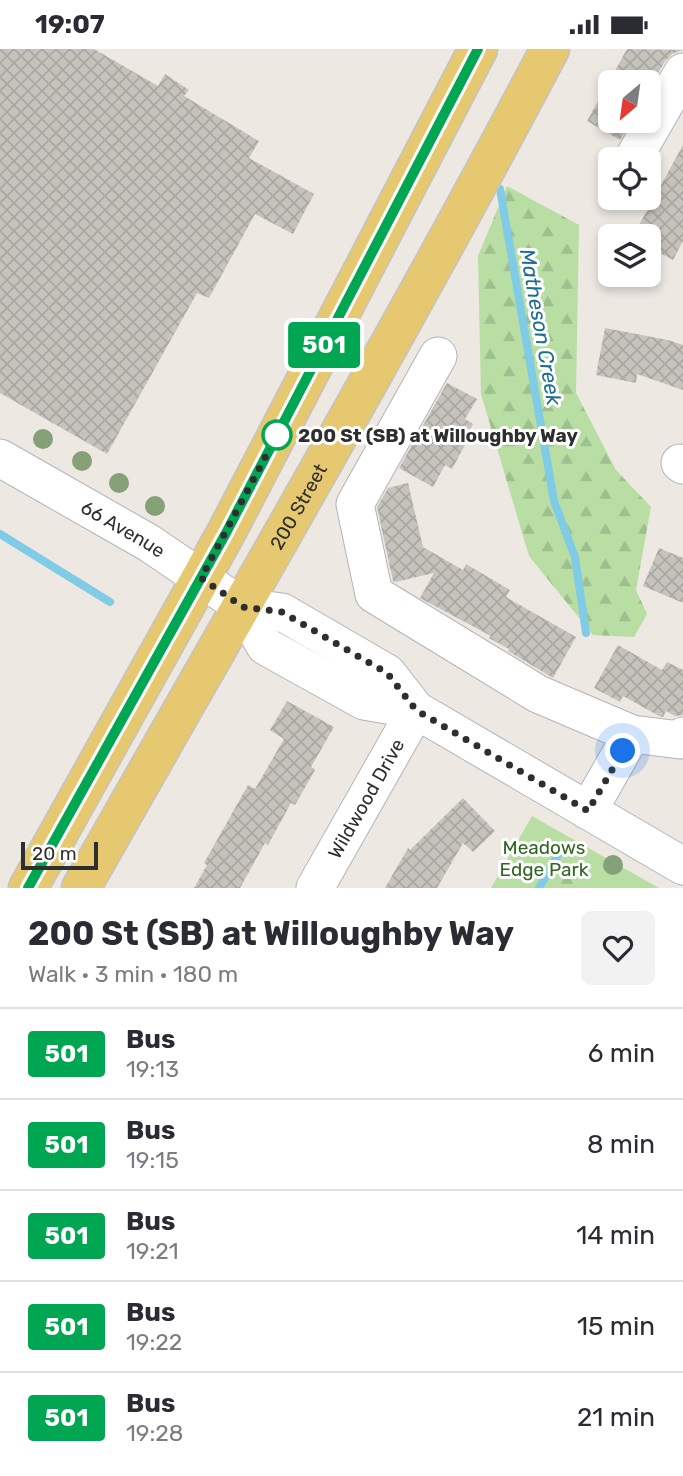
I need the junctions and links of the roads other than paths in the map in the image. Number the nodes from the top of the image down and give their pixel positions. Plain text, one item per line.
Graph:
1 (478, 49) edge
2 (550, 49) edge
3 (683, 72) edge
4 (640, 147) edge
5 (438, 356) dead end
6 (0, 458) edge
7 (201, 578) junction
8 (243, 607) junction
9 (416, 710) junction
10 (632, 734) junction
11 (683, 736) edge
12 (588, 811) junction
13 (683, 866) edge
14 (28, 888) edge
15 (81, 888) edge
16 (315, 888) edge

1 - 7 main road
2 - 8 main road, 200 Street
3 - 4 street
5 - 10 street
6 - 7 street, 66 Avenue
7 - 8 street, 66 Avenue
7 - 14 main road
8 - 9 street
8 - 15 main road, 200 Street
9 - 12 street
9 - 16 street, Wildwood Drive
10 - 11 street
10 - 12 street
12 - 13 street

